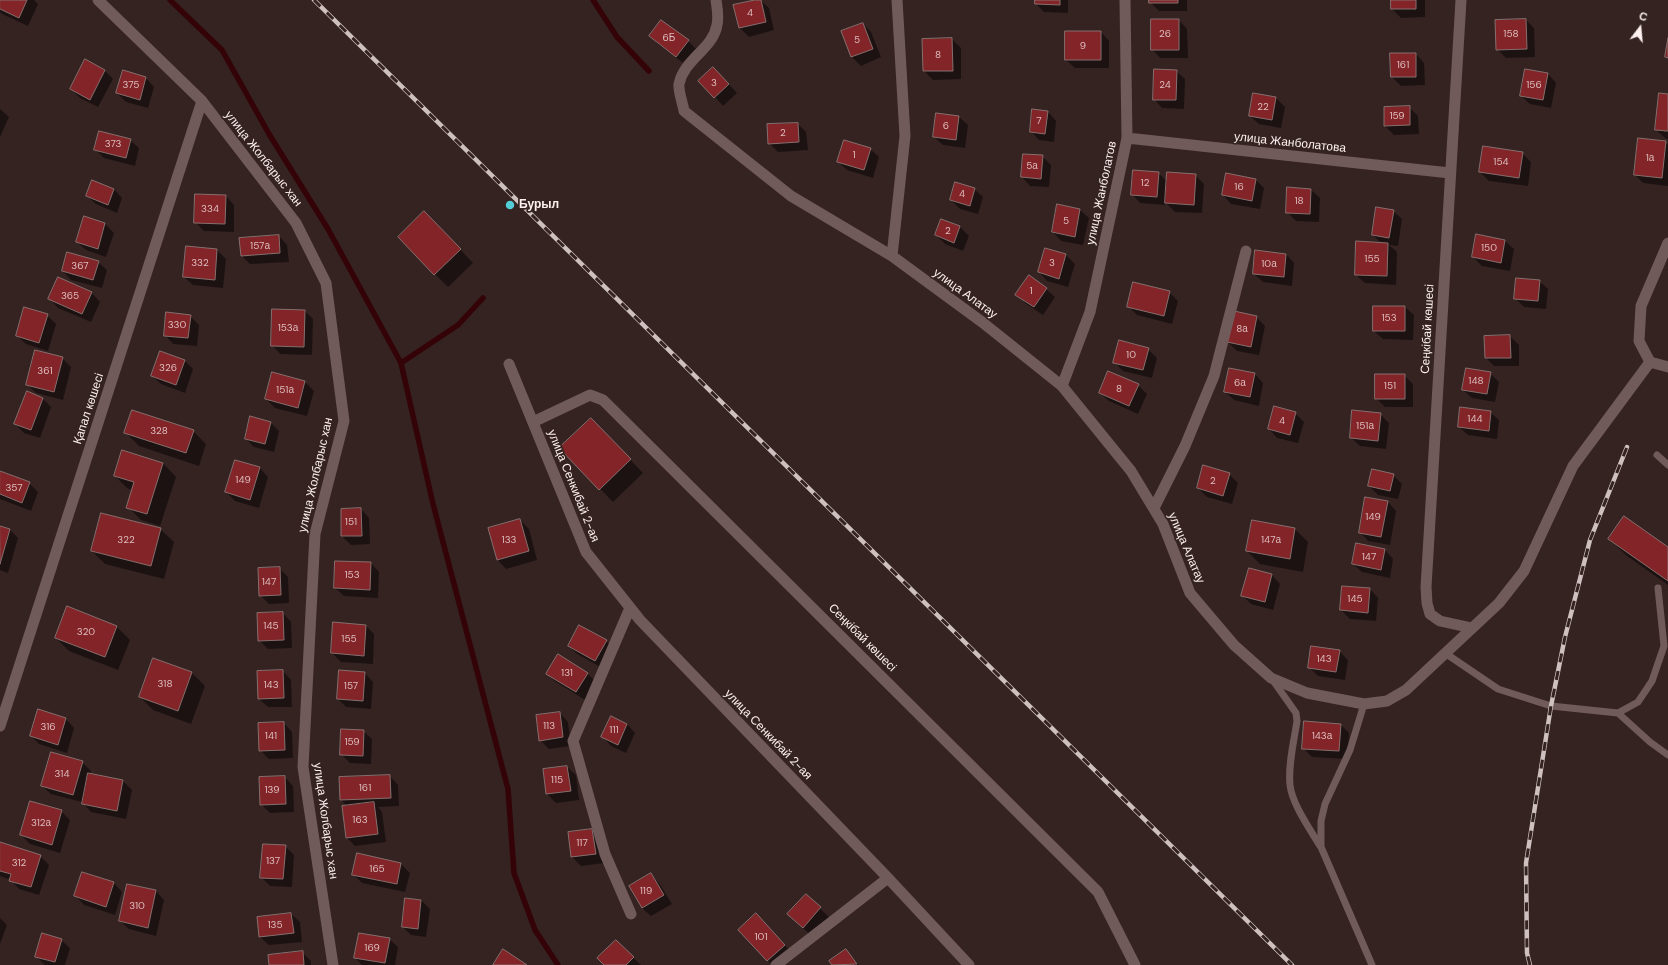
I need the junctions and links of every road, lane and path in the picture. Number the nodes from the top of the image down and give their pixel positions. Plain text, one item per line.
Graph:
1 (98, 0) edge
2 (716, 0) edge
3 (897, 0) edge
4 (1125, 0) edge
5 (1461, 0) edge
6 (202, 101) junction
7 (1127, 138) junction
8 (1450, 174) junction
9 (1668, 243) edge
10 (1246, 251) dead end
11 (892, 256) junction
12 (1650, 362) junction
13 (510, 364) dead end
14 (1668, 367) edge
15 (1062, 386) junction
16 (533, 422) junction
17 (1657, 455) dead end
18 (1668, 465) edge
19 (1154, 508) junction
20 (1658, 588) dead end
21 (630, 608) junction
22 (1472, 628) junction
23 (1445, 653) junction
24 (1271, 678) junction
25 (1364, 704) junction
26 (1618, 713) junction
27 (0, 726) edge
28 (1668, 754) edge
29 (1321, 847) junction
30 (888, 878) junction
31 (631, 914) dead end
32 (333, 965) edge
33 (776, 965) edge
34 (969, 965) edge
35 (1135, 965) edge
36 (1372, 965) edge

1 - 6 street, улица Жолбарыс хан
2 - 11 street, улица Алатау
3 - 11 street
4 - 7 street, улица Жанболатов
5 - 8 street, Сеңкібай көшесі
6 - 27 street, Қапал көшесі
6 - 32 street, улица Жолбарыс хан
7 - 8 street, улица Жанболатова
7 - 15 street, улица Жанболатов
8 - 22 street, Сеңкібай көшесі
9 - 12 street
10 - 19 street
11 - 15 street, улица Алатау
12 - 14 street
12 - 22 street, улица Алатау
13 - 16 street, улица Сенкибай 2-ая
15 - 19 street, улица Алатау
16 - 21 street, улица Сенкибай 2-ая
16 - 35 street, Сеңкібай көшесі
17 - 18 lane
19 - 24 street, улица Алатау
20 - 26 lane
21 - 30 street, улица Сенкибай 2-ая
21 - 31 street
22 - 23 street, улица Алатау
23 - 25 street, улица Алатау
23 - 26 lane
24 - 25 street, улица Алатау
24 - 29 lane
25 - 29 lane
26 - 28 lane
29 - 36 lane
30 - 33 street
30 - 34 street, улица Сенкибай 2-ая

